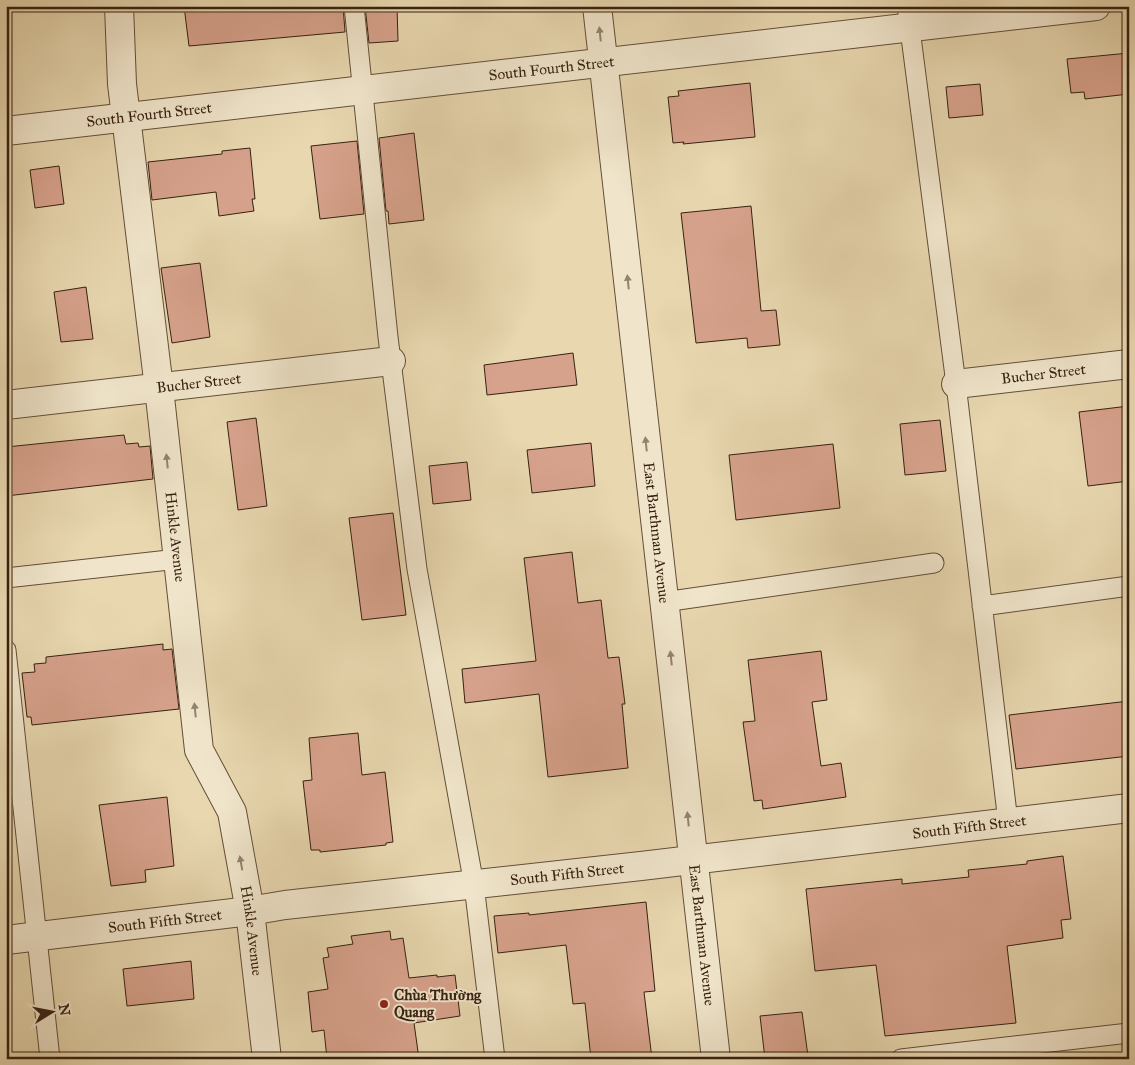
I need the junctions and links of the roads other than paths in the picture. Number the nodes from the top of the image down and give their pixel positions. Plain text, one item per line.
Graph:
1 (118, 6) edge
2 (354, 6) edge
3 (597, 6) edge
4 (1096, 6) edge
5 (908, 17) edge
6 (603, 62) junction
7 (362, 90) junction
8 (126, 117) junction
9 (6, 131) edge
10 (391, 361) junction
11 (1129, 364) edge
12 (956, 384) junction
13 (159, 388) junction
14 (6, 405) edge
15 (178, 559) junction
16 (934, 563) dead end
17 (6, 578) edge
18 (1129, 586) edge
19 (664, 602) junction
20 (982, 606) junction
21 (6, 650) edge
22 (1129, 808) edge
23 (1008, 822) junction
24 (693, 859) junction
25 (474, 885) junction
26 (250, 911) junction
27 (37, 936) junction
28 (6, 940) edge
29 (1129, 1033) edge
30 (50, 1059) edge
31 (267, 1059) edge
32 (495, 1059) edge
33 (716, 1059) edge
34 (901, 1059) edge

1 - 8 street, Hinkle Avenue
2 - 7 lane
6 -> 3 street, East Barthman Avenue
4 - 5 street, South Fourth Street
5 - 6 street, South Fourth Street
5 - 12 lane
6 - 7 street, South Fourth Street
19 -> 6 street, East Barthman Avenue
7 - 8 street, South Fourth Street
7 - 10 lane
8 - 9 street, South Fourth Street
8 - 13 street, Hinkle Avenue
10 - 13 street, Bucher Street
10 - 25 lane
11 - 12 street, Bucher Street
12 - 20 lane
13 - 14 street, Bucher Street
15 -> 13 street, Hinkle Avenue
15 - 17 lane
26 -> 15 street, Hinkle Avenue
16 - 19 lane
18 - 20 lane
24 -> 19 street, East Barthman Avenue
20 - 23 lane
21 - 27 lane
22 - 23 street, South Fifth Street
23 - 24 street, South Fifth Street
24 - 25 street, South Fifth Street
24 - 33 street, East Barthman Avenue
25 - 26 street, South Fifth Street
25 - 32 lane
26 - 27 street, South Fifth Street
26 - 31 street, Hinkle Avenue
27 - 28 street, South Fifth Street
27 - 30 lane
29 - 34 lane

